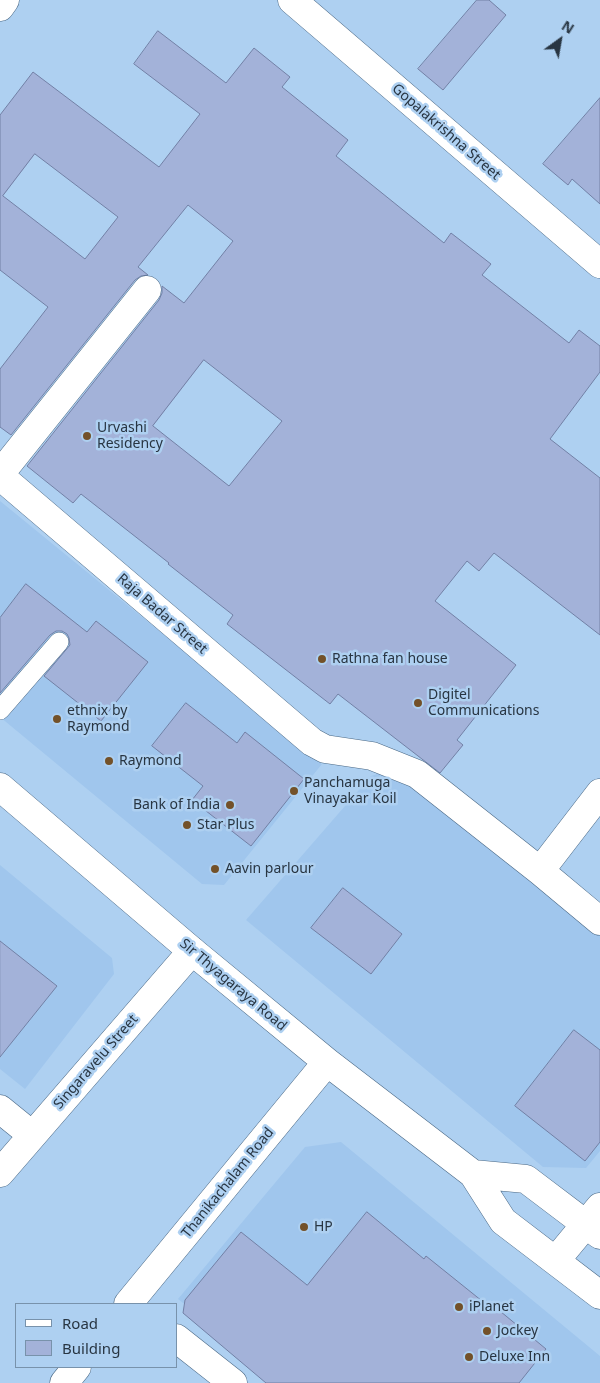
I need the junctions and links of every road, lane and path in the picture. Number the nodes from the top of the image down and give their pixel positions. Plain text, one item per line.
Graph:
1 (6, 0) edge
2 (292, 0) edge
3 (0, 7) edge
4 (600, 264) edge
5 (148, 290) dead end
6 (0, 475) edge
7 (59, 642) dead end
8 (0, 710) edge
9 (0, 787) edge
10 (600, 793) edge
11 (540, 871) junction
12 (600, 921) edge
13 (192, 951) junction
14 (327, 1062) junction
15 (0, 1109) edge
16 (32, 1135) junction
17 (0, 1173) edge
18 (473, 1174) junction
19 (595, 1222) edge
20 (556, 1260) junction
21 (600, 1294) edge
22 (130, 1303) edge
23 (178, 1340) edge
24 (76, 1368) edge
25 (64, 1383) edge
26 (233, 1383) edge

1 - 3 street
2 - 4 street, Gopalakrishna Street
5 - 6 street
6 - 11 street, Raja Badar Street
7 - 8 lane
9 - 13 street, Sir Thyagaraya Road
10 - 11 street
11 - 12 street
13 - 14 street, Sir Thyagaraya Road
13 - 16 street, Singaravelu Street
14 - 18 street, Sir Thyagaraya Road
14 - 22 street, Thanikachalam Road
15 - 16 street
16 - 17 street, Singaravelu Street
18 - 19 street
18 - 20 street, Sir Thyagaraya Road
19 - 20 street
20 - 21 street, Sir Thyagaraya Road
23 - 26 street
24 - 25 street

